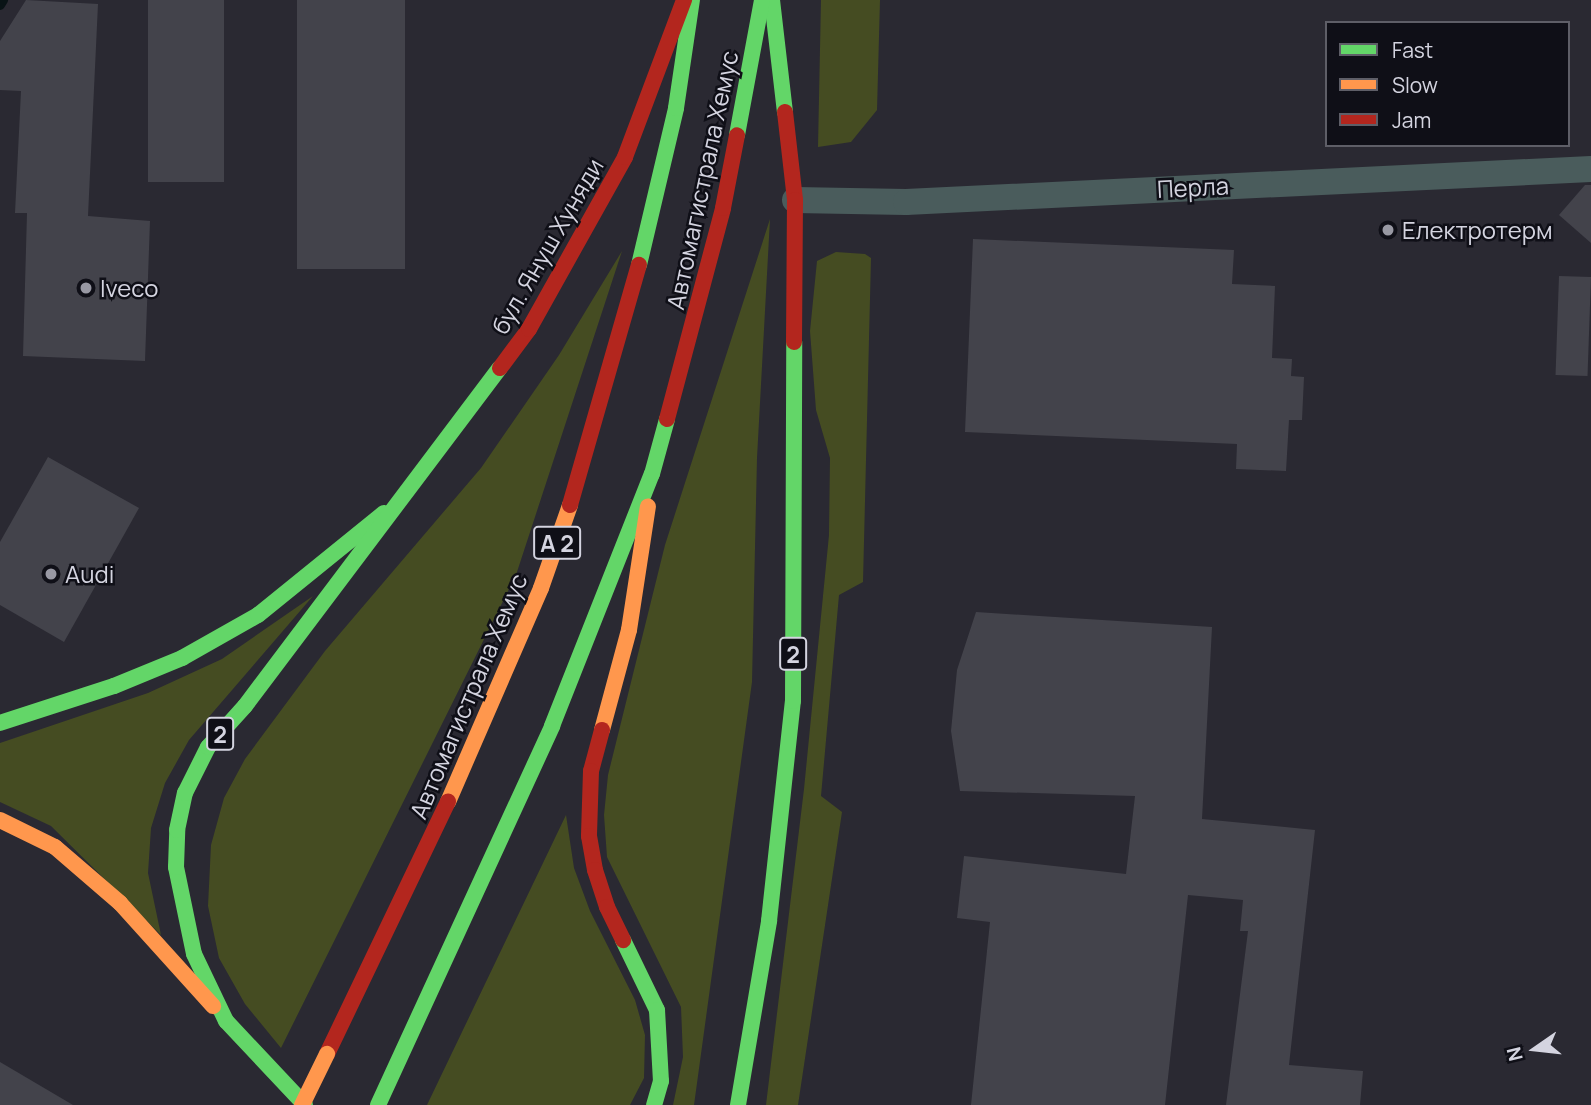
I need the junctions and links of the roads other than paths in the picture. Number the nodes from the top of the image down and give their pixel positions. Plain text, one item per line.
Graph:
1 (684, 0) edge
2 (692, 0) edge
3 (762, 0) edge
4 (772, 0) edge
5 (1591, 169) edge
6 (795, 200) junction
7 (652, 474) junction
8 (409, 493) junction
9 (0, 723) edge
10 (0, 820) edge
11 (226, 1021) junction
12 (303, 1105) edge
13 (378, 1105) edge
14 (654, 1105) edge
15 (738, 1105) edge

1 - 8 main road, бул. Януш Хуняди / 2
2 - 12 main road, Автомагистрала Хемус / A 2, bridge
3 - 7 main road, Автомагистрала Хемус / A 2
4 - 6 main road, 2
5 - 6 street, Перла
6 - 15 main road, 2
7 - 13 main road, Автомагистрала Хемус / A 2
7 - 14 main road
8 - 9 main road
8 - 11 main road, 2
10 - 11 main road
11 - 12 main road, 2

